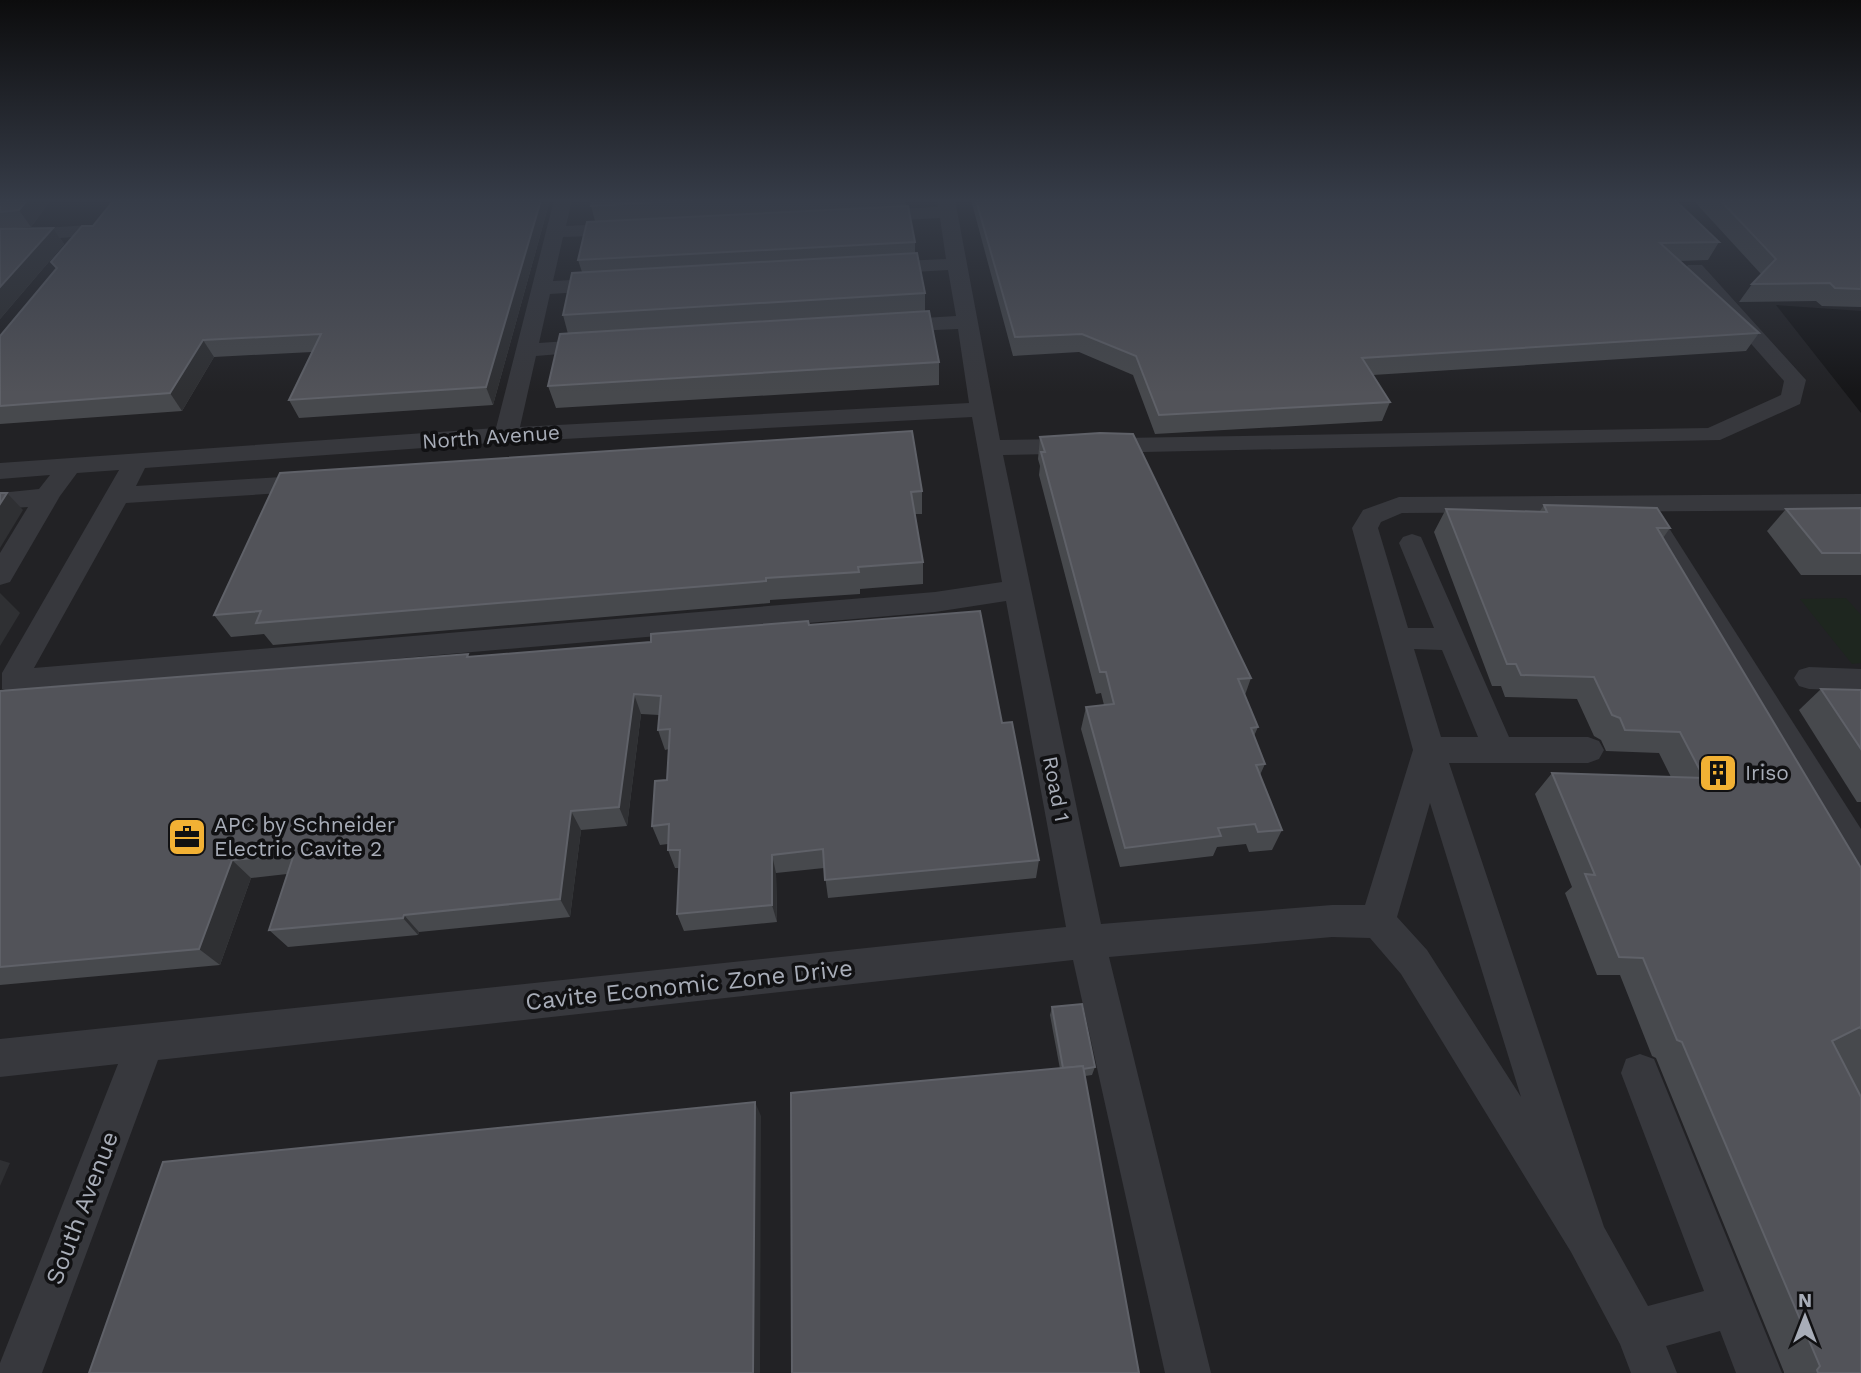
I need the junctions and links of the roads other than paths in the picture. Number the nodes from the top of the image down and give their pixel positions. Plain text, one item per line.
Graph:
1 (549, 264) edge
2 (956, 264) edge
3 (957, 264) edge
4 (865, 269) edge
5 (1695, 269) dead end
6 (625, 283) edge
7 (544, 288) junction
8 (967, 322) junction
9 (871, 328) edge
10 (624, 343) edge
11 (527, 350) junction
12 (982, 409) junction
13 (697, 424) junction
14 (506, 435) junction
15 (989, 448) junction
16 (691, 451) edge
17 (137, 461) junction
18 (70, 466) junction
19 (0, 471) edge
20 (340, 482) edge
21 (118, 495) junction
22 (48, 497) junction
23 (0, 501) edge
24 (1640, 501) junction
25 (1861, 502) edge
26 (1412, 543) dead end
27 (0, 575) edge
28 (1017, 590) junction
29 (1396, 638) junction
30 (1452, 639) junction
31 (1809, 678) dead end
32 (1861, 680) edge
33 (1429, 750) junction
34 (1499, 750) junction
35 (1588, 750) dead end
36 (1861, 858) edge
37 (1378, 922) junction
38 (1087, 943) junction
39 (146, 1042) junction
40 (0, 1058) edge
41 (1640, 1073) dead end
42 (1586, 1237) junction
43 (1732, 1306) junction
44 (1637, 1331) junction
45 (19, 1373) edge
46 (1188, 1373) edge
47 (1654, 1373) edge
48 (1759, 1373) edge

1 - 7 street
2 - 4 street
3 - 8 street, Road 1
5 - 15 street
6 - 7 street
7 - 11 street
8 - 9 street
8 - 12 street, Road 1
10 - 11 street
11 - 14 street
12 - 13 street, North Avenue
12 - 15 street, Road 1
13 - 14 street, North Avenue
13 - 16 street
14 - 17 street, North Avenue
15 - 28 street, Road 1
17 - 18 street, North Avenue
17 - 21 street
18 - 19 street, North Avenue
18 - 22 street
20 - 21 street
21 - 28 street
22 - 23 street
22 - 27 street
24 - 25 street
24 - 29 street
24 - 36 street
26 - 30 street
28 - 38 street, Road 1
29 - 30 street
29 - 33 street
30 - 34 street
31 - 32 street
33 - 34 street
33 - 37 street
33 - 42 street
34 - 35 street
37 - 38 street, Cavite Economic Zone Drive
37 - 42 street
38 - 39 street, Cavite Economic Zone Drive
38 - 46 street, Road 1
39 - 40 street, Cavite Economic Zone Drive
39 - 45 street, South Avenue
41 - 43 street
42 - 44 street
43 - 44 street
43 - 48 street
44 - 47 street

